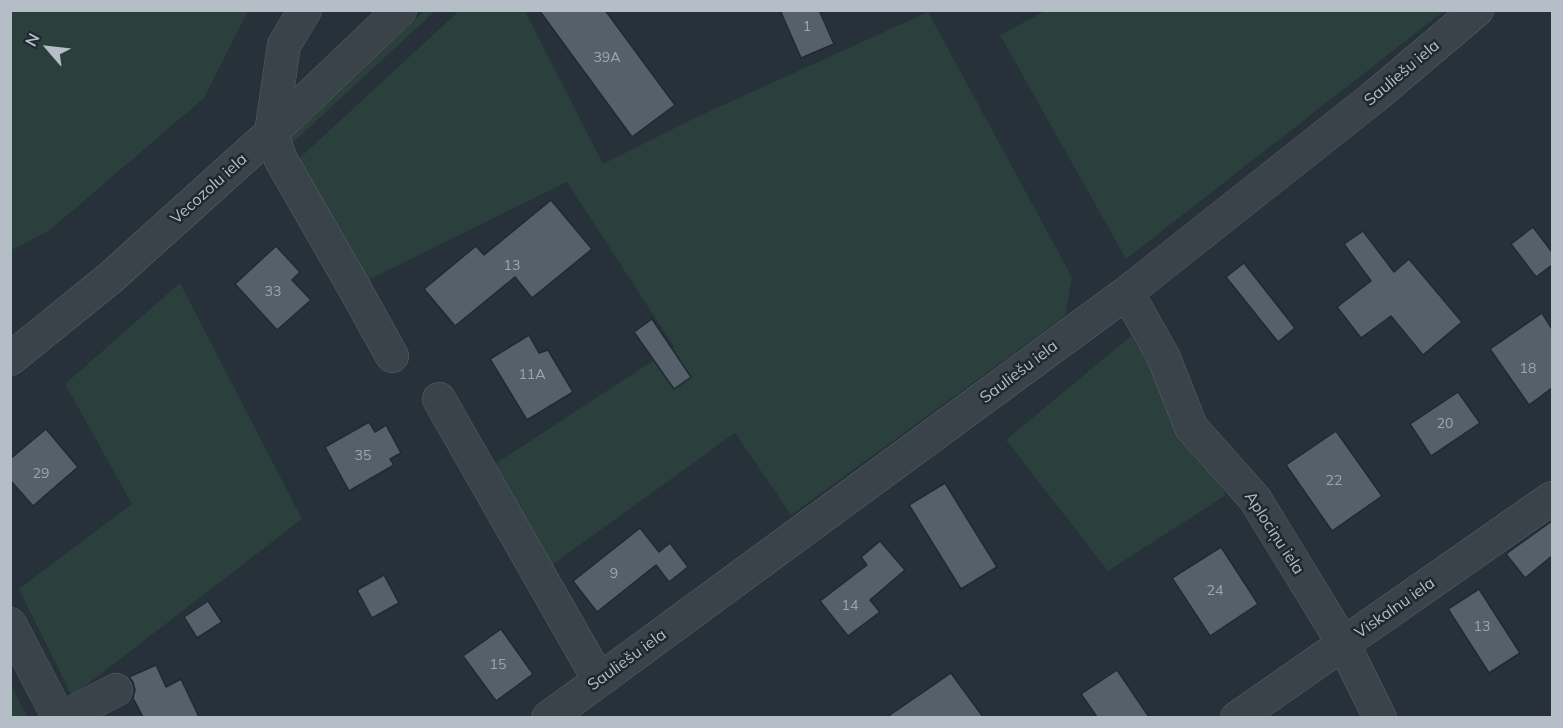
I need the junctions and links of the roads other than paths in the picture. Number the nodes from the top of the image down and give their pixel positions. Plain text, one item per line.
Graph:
1 (305, 10) edge
2 (400, 10) edge
3 (1477, 10) edge
4 (271, 133) junction
5 (1125, 294) junction
6 (392, 356) dead end
7 (10, 359) edge
8 (439, 399) dead end
9 (1552, 498) edge
10 (10, 624) edge
11 (1343, 643) junction
12 (599, 680) junction
13 (116, 690) dead end
14 (60, 717) edge
15 (548, 717) edge
16 (1237, 717) edge
17 (1380, 717) edge

1 - 4 street
2 - 4 street, Vecozolu iela
3 - 5 street, Sauliešu iela
4 - 6 street
4 - 7 street, Vecozolu iela
5 - 11 street, Aplociņu iela
5 - 12 street, Sauliešu iela
8 - 12 street
9 - 11 street, Viskalnu iela
10 - 14 street
11 - 16 street, Viskalnu iela
11 - 17 street, Aplociņu iela
12 - 15 street, Sauliešu iela
13 - 14 street

